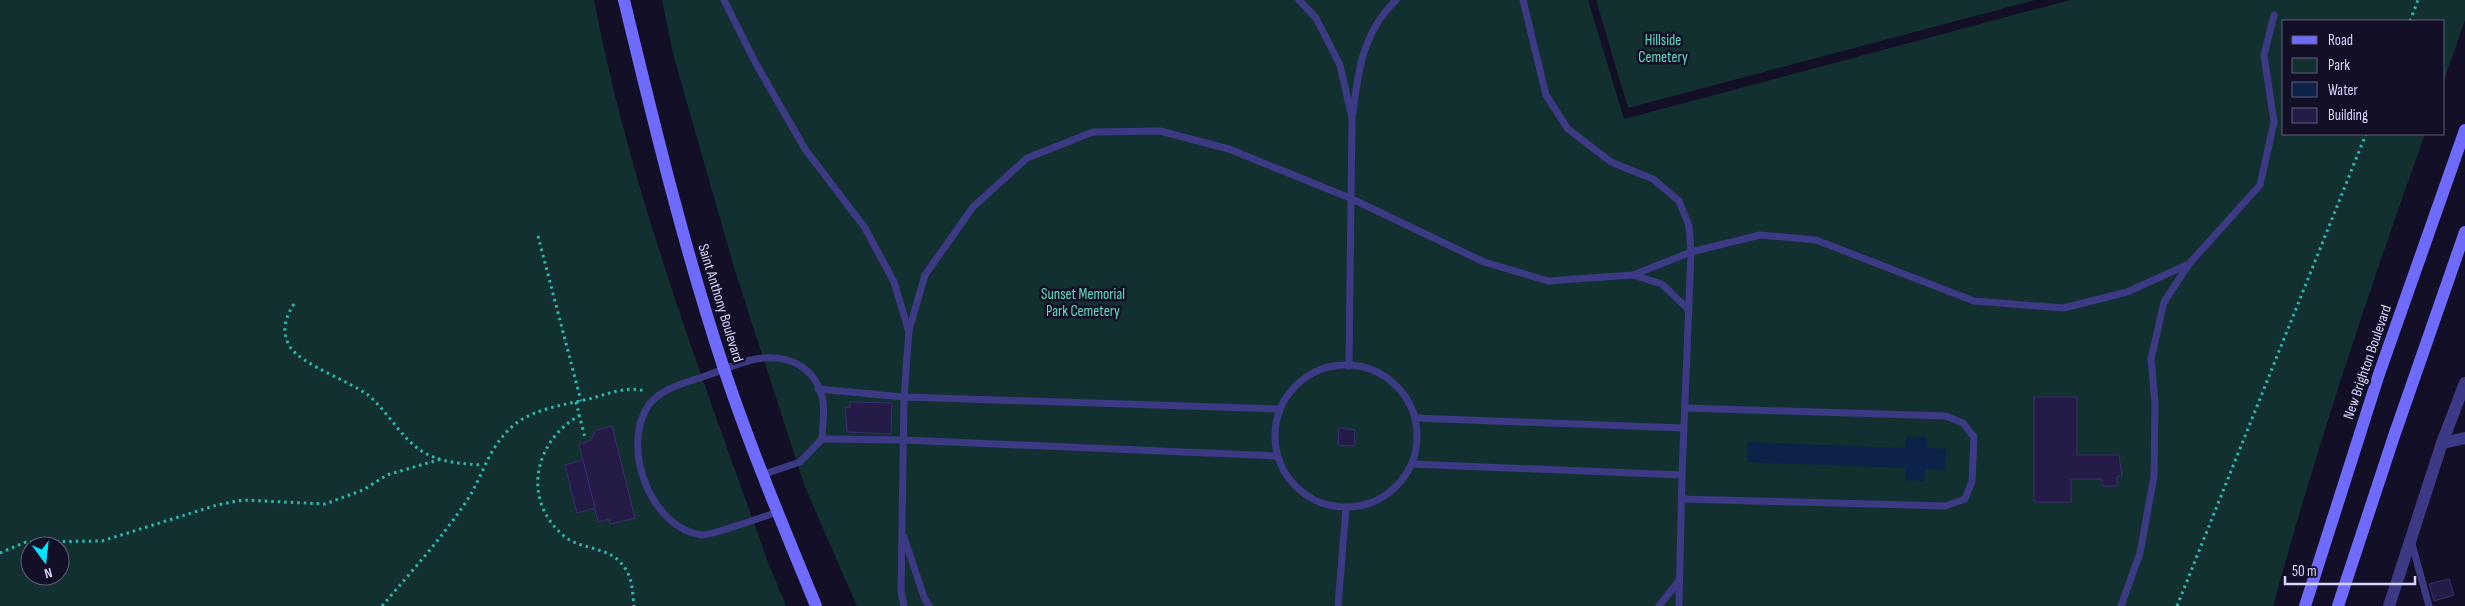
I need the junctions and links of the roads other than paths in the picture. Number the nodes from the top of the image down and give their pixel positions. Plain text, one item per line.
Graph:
1 (624, 0) edge
2 (724, 0) edge
3 (1299, 0) edge
4 (1396, 0) edge
5 (1522, 2) edge
6 (2274, 15) dead end
7 (1352, 118) junction
8 (2465, 130) edge
9 (1350, 198) junction
10 (2465, 232) edge
11 (1691, 252) junction
12 (2189, 264) junction
13 (1632, 275) junction
14 (1689, 310) junction
15 (908, 330) junction
16 (1349, 366) junction
17 (724, 370) junction
18 (2465, 383) edge
19 (818, 389) junction
20 (904, 397) junction
21 (1685, 408) junction
22 (1280, 410) junction
23 (1415, 418) junction
24 (1683, 428) junction
25 (2465, 438) edge
26 (822, 439) junction
27 (904, 440) junction
28 (2442, 443) junction
29 (1277, 456) junction
30 (1412, 464) junction
31 (762, 475) junction
32 (1682, 475) junction
33 (1681, 499) junction
34 (1346, 508) junction
35 (778, 512) junction
36 (903, 532) junction
37 (2411, 541) junction
38 (1678, 581) junction
39 (2123, 603) edge
40 (816, 606) edge
41 (904, 606) edge
42 (929, 606) edge
43 (1338, 606) edge
44 (1659, 606) edge
45 (1679, 606) edge
46 (2117, 606) edge
47 (2305, 606) edge
48 (2338, 606) edge
49 (2389, 606) edge
50 (2429, 606) edge

1 - 17 main road, Saint Anthony Boulevard
2 - 15 lane
3 - 7 lane
4 - 7 lane
5 - 11 lane
6 - 12 lane
7 - 9 lane
8 - 47 main road, New Brighton Boulevard
9 - 13 lane
9 - 15 lane
9 - 16 lane
10 - 48 main road
11 - 12 lane
11 - 13 lane
11 - 14 lane
12 - 39 lane
13 - 14 lane
14 - 21 lane
15 - 20 lane
16 - 22 lane
16 - 23 lane
17 - 19 lane
17 - 31 main road, Saint Anthony Boulevard
17 - 35 lane
18 - 28 street
19 - 20 lane
19 - 26 lane
20 - 22 lane
20 - 27 lane
21 - 24 lane
21 - 33 lane
22 - 29 lane
23 - 24 lane
23 - 30 lane
24 - 32 lane
25 - 28 street
26 - 27 lane
26 - 31 lane
27 - 29 lane
27 - 36 lane
28 - 37 street
29 - 34 lane
30 - 32 lane
30 - 34 lane
31 - 35 main road, Saint Anthony Boulevard
32 - 33 lane
33 - 38 lane
34 - 43 lane
35 - 40 main road, Saint Anthony Boulevard
36 - 41 lane
36 - 42 lane
37 - 49 street
37 - 50 lane
38 - 44 lane
38 - 45 lane
39 - 46 lane

